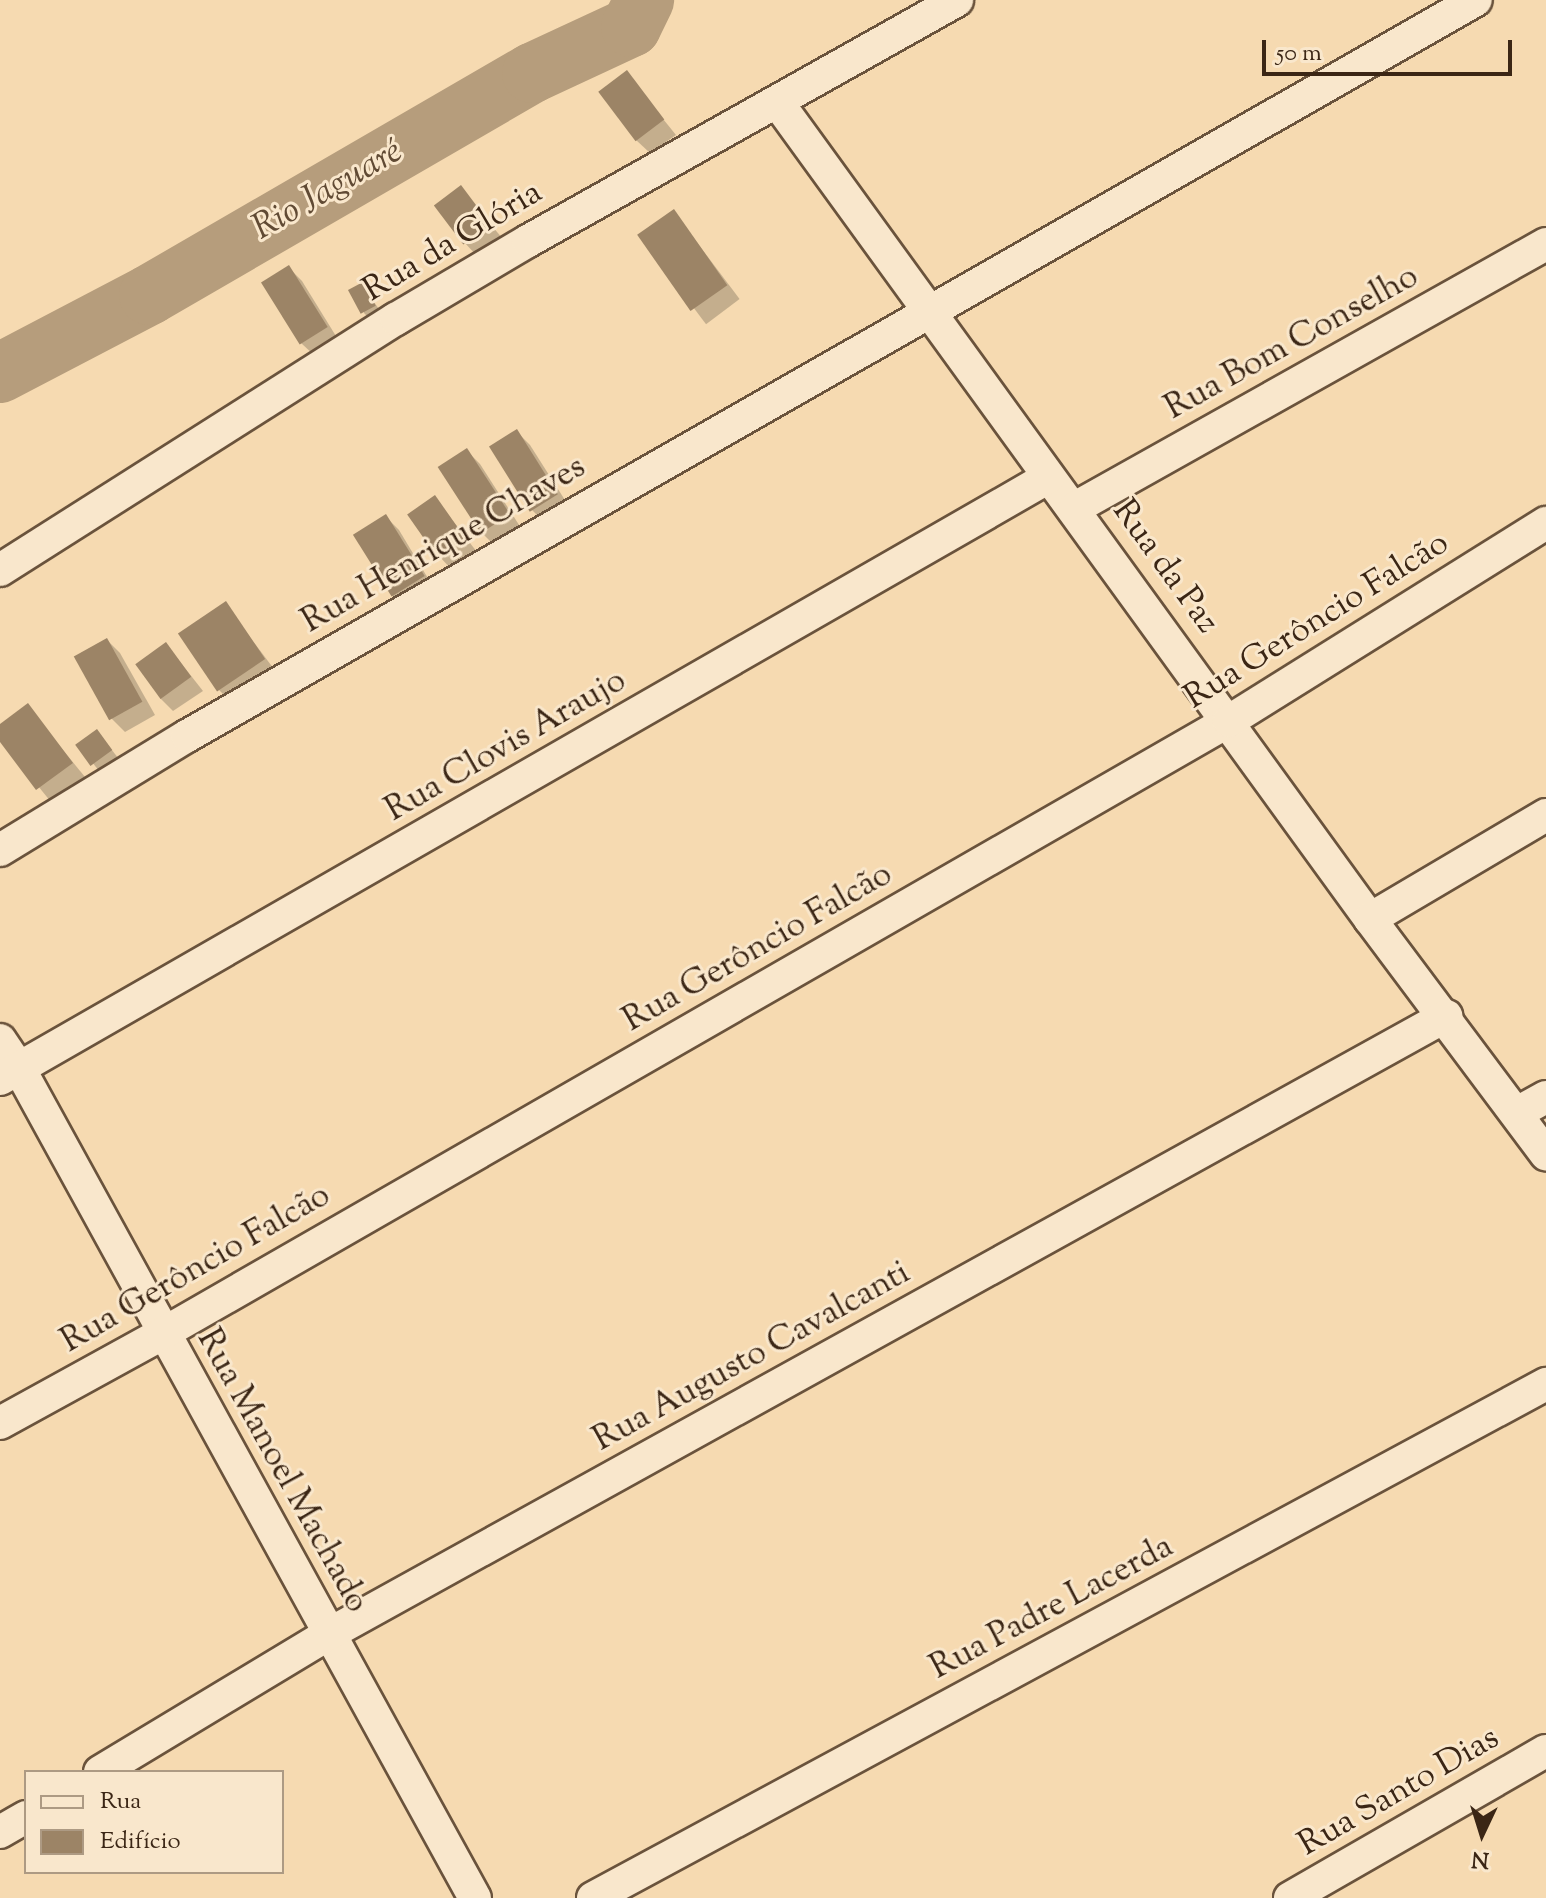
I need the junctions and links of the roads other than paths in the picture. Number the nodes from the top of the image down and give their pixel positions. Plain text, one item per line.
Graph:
1 (957, 0) edge
2 (1476, 0) edge
3 (778, 103) junction
4 (1546, 244) edge
5 (930, 313) junction
6 (1049, 477) junction
7 (1075, 508) junction
8 (1546, 523) edge
9 (0, 570) edge
10 (1229, 721) junction
11 (1546, 815) edge
12 (0, 850) edge
13 (1370, 919) junction
14 (1446, 1016) junction
15 (0, 1040) edge
16 (10, 1074) edge
17 (1546, 1097) edge
18 (1517, 1113) junction
19 (1546, 1154) edge
20 (162, 1334) junction
21 (1546, 1384) edge
22 (0, 1423) edge
23 (329, 1634) junction
24 (1546, 1751) edge
25 (103, 1770) edge
26 (24, 1818) edge
27 (0, 1832) edge
28 (475, 1898) edge
29 (593, 1898) edge
30 (1290, 1898) edge

1 - 3 street, Rua da Glória
2 - 5 street, Rua Henrique Chaves
3 - 5 street, Rua da Paz
3 - 9 street, Rua da Glória
4 - 7 street, Rua Bom Conselho
5 - 6 street, Rua da Paz
5 - 12 street, Rua Henrique Chaves
6 - 7 street, Rua da Paz
6 - 16 street, Rua Clovis Araujo
7 - 10 street, Rua da Paz
8 - 10 street, Rua Gerôncio Falcão
10 - 13 street, Rua da Paz
10 - 20 street, Rua Gerôncio Falcão
11 - 13 street
13 - 14 street, Rua da Paz
14 - 18 street, Rua da Paz
14 - 23 street, Rua Augusto Cavalcanti
15 - 16 street, Rua Manoel Machado
16 - 20 street, Rua Manoel Machado
17 - 18 street
18 - 19 street, Rua da Paz
20 - 22 street, Rua Gerôncio Falcão
20 - 23 street, Rua Manoel Machado
21 - 29 street, Rua Padre Lacerda
23 - 25 street, Rua Augusto Cavalcanti
23 - 28 street, Rua Manoel Machado
24 - 30 street, Rua Santo Dias
26 - 27 street

